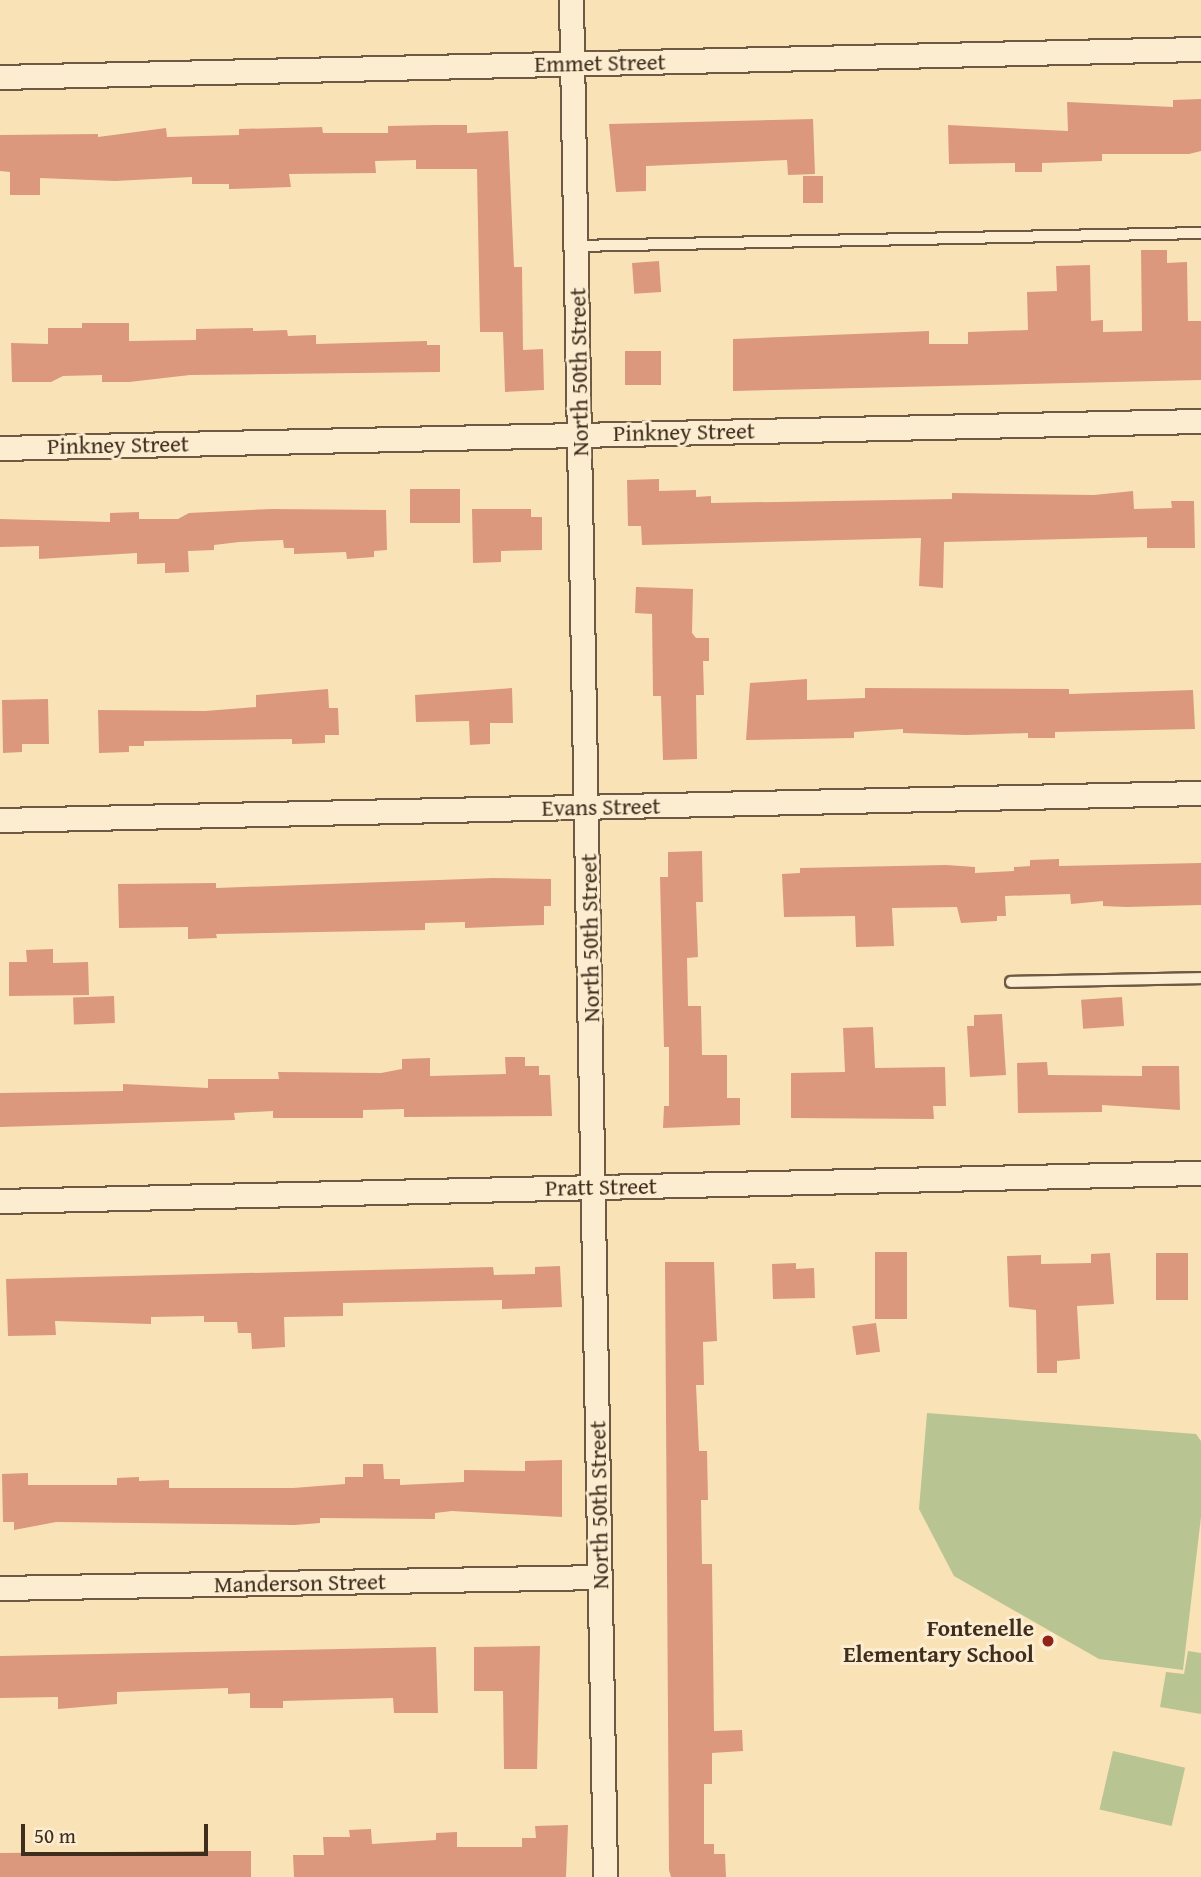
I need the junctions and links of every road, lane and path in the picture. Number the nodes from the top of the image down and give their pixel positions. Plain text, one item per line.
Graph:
1 (571, 0) edge
2 (1201, 49) edge
3 (572, 64) junction
4 (0, 77) edge
5 (1201, 233) edge
6 (576, 246) junction
7 (1201, 421) edge
8 (580, 434) junction
9 (0, 448) edge
10 (1201, 793) edge
11 (587, 807) junction
12 (0, 820) edge
13 (1201, 978) edge
14 (1011, 982) dead end
15 (1201, 1173) edge
16 (594, 1187) junction
17 (0, 1200) edge
18 (600, 1577) junction
19 (0, 1588) edge
20 (605, 1877) edge

1 - 3 street, North 50th Street
2 - 3 street, Emmet Street
3 - 4 street, Emmet Street
3 - 6 street, North 50th Street
5 - 6 lane
6 - 8 street, North 50th Street
7 - 8 street, Pinkney Street
8 - 9 street, Pinkney Street
8 - 11 street, North 50th Street
10 - 11 street, Evans Street
11 - 12 street, Evans Street
11 - 16 street, North 50th Street
13 - 14 lane
15 - 16 street, Pratt Street
16 - 17 street, Pratt Street
16 - 18 street, North 50th Street
18 - 19 street, Manderson Street
18 - 20 street, North 50th Street

